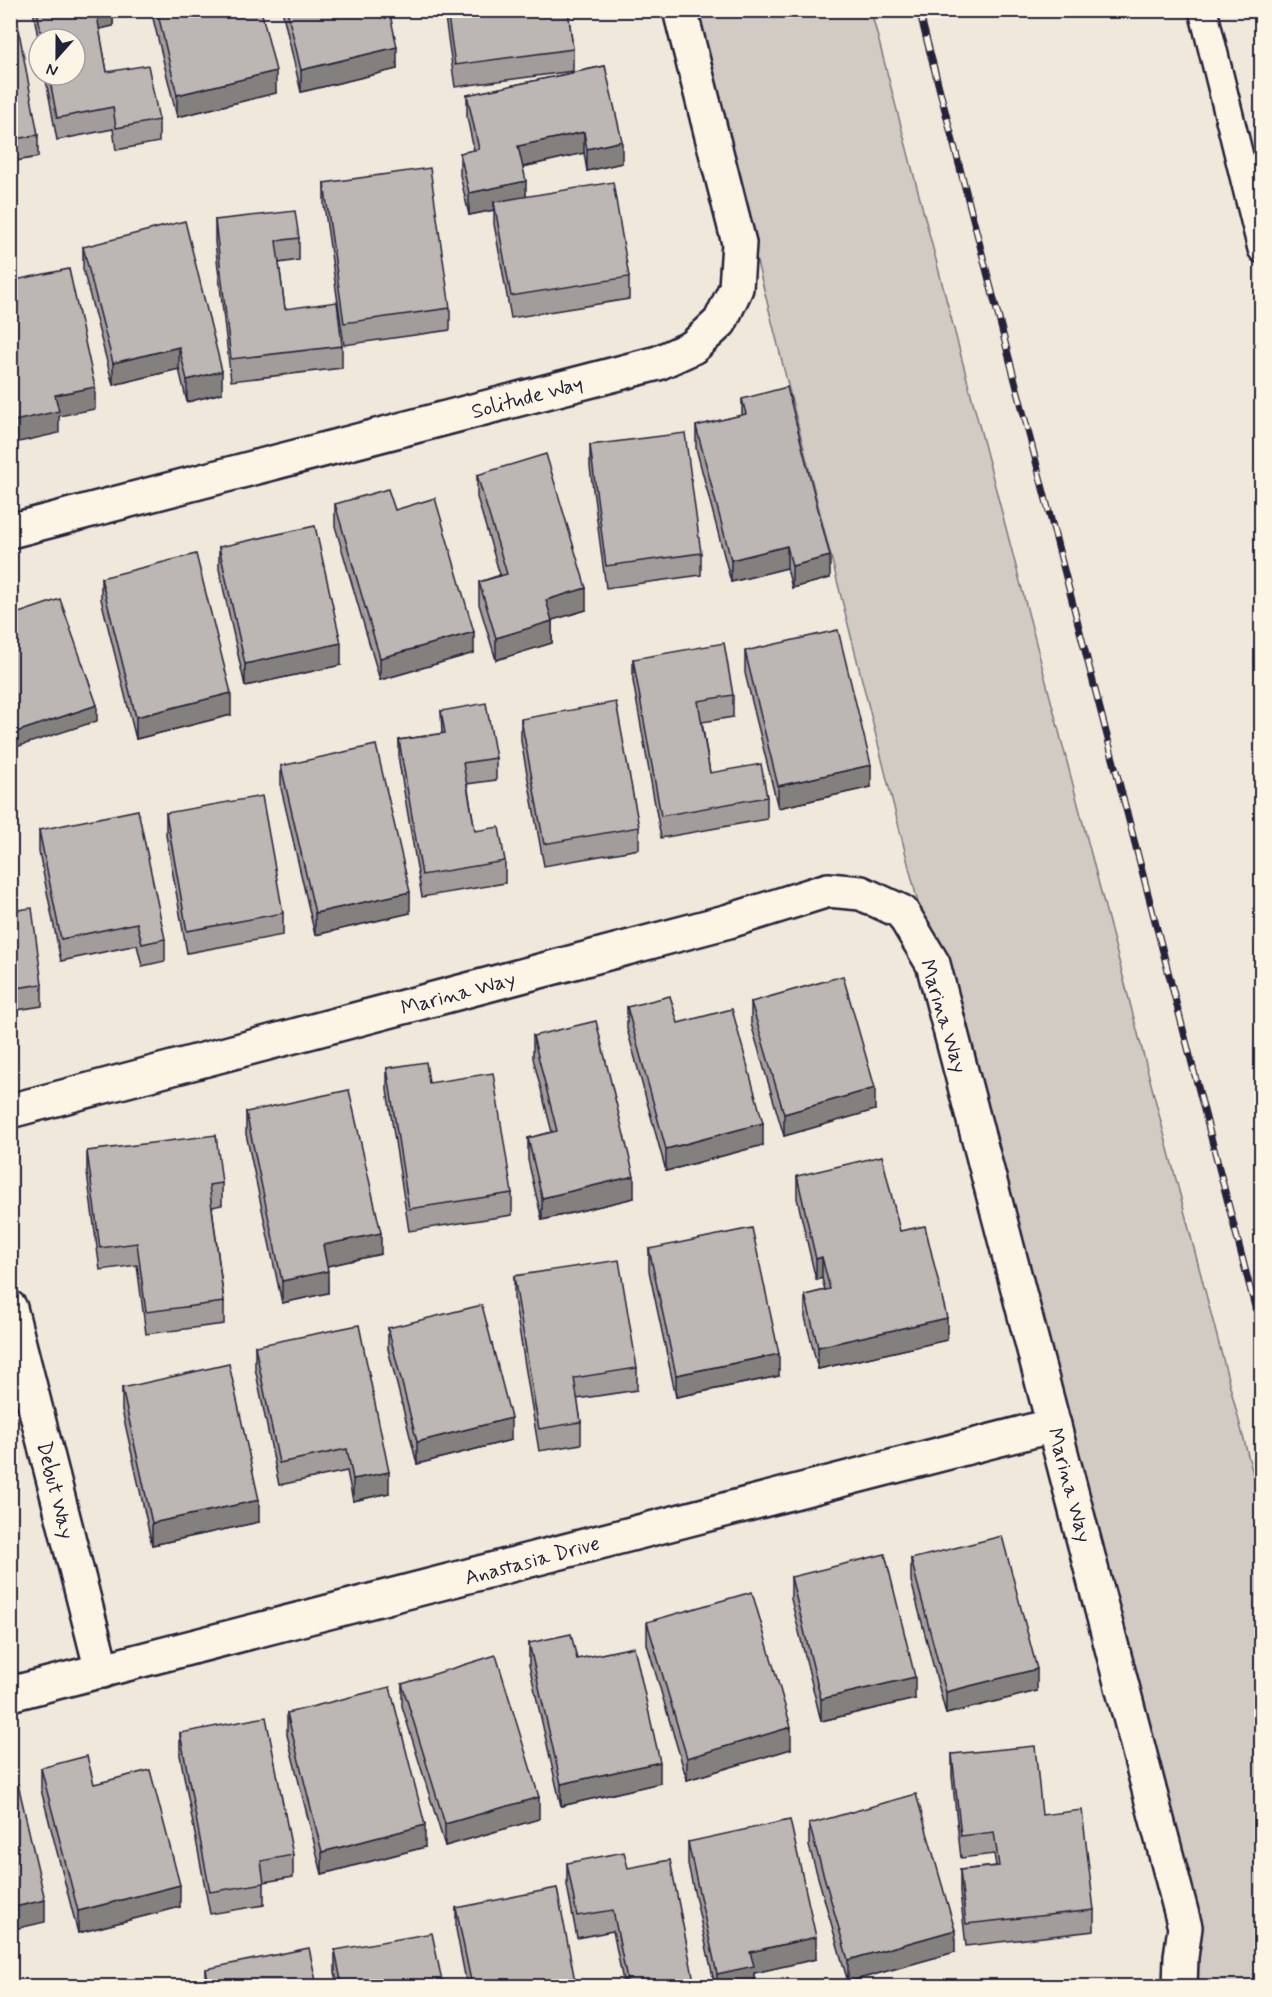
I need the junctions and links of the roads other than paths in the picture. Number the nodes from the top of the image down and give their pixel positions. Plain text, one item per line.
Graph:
1 (680, 10) edge
2 (1203, 10) edge
3 (1262, 249) edge
4 (10, 531) edge
5 (10, 1111) edge
6 (10, 1308) edge
7 (1054, 1425) junction
8 (102, 1671) junction
9 (10, 1694) edge
10 (1180, 1986) edge

1 - 4 street, Solitude Way
2 - 3 lane
5 - 7 street, Marina Way
6 - 8 street, Debut Way
7 - 8 street, Anastasia Drive
7 - 10 street, Marina Way
8 - 9 street, Anastasia Drive

